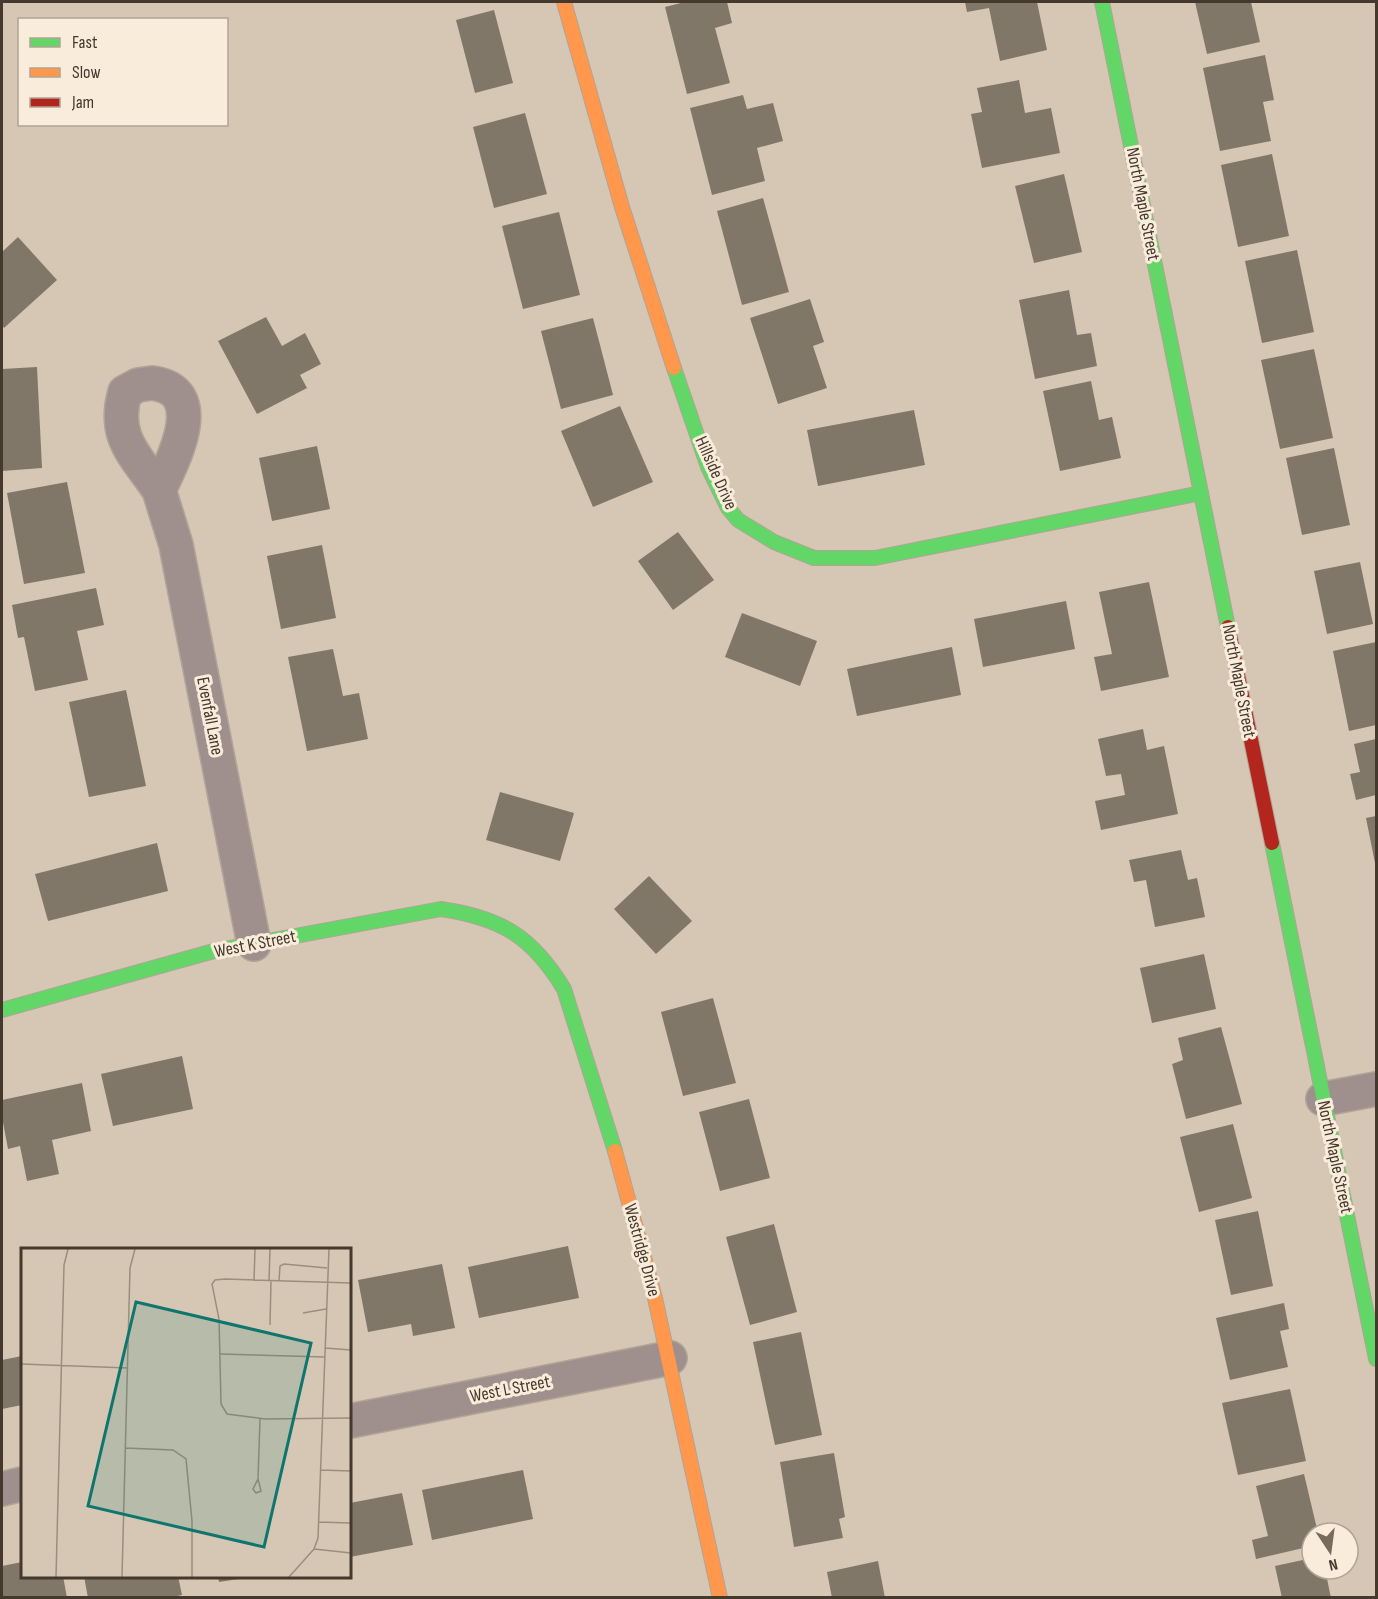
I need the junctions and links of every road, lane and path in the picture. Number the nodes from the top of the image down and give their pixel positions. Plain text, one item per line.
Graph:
1 (564, 2) edge
2 (1102, 2) edge
3 (159, 490) dead end
4 (1202, 493) junction
5 (510, 928) joint
6 (254, 944) junction
7 (2, 1010) edge
8 (1377, 1089) edge
9 (1323, 1099) junction
10 (670, 1358) junction
11 (1377, 1359) edge
12 (351, 1420) edge
13 (21, 1484) edge
14 (2, 1489) edge
15 (720, 1598) edge

1 - 4 street, Hillside Drive
2 - 4 street, North Maple Street
3 - 6 street, Evenfall Lane
4 - 9 street, North Maple Street
5 - 6 street, West K Street
5 - 10 street, Westridge Drive
6 - 7 street, West K Street
8 - 9 street
9 - 11 street, North Maple Street
10 - 12 street, West L Street
10 - 15 street, Westridge Drive
13 - 14 street

